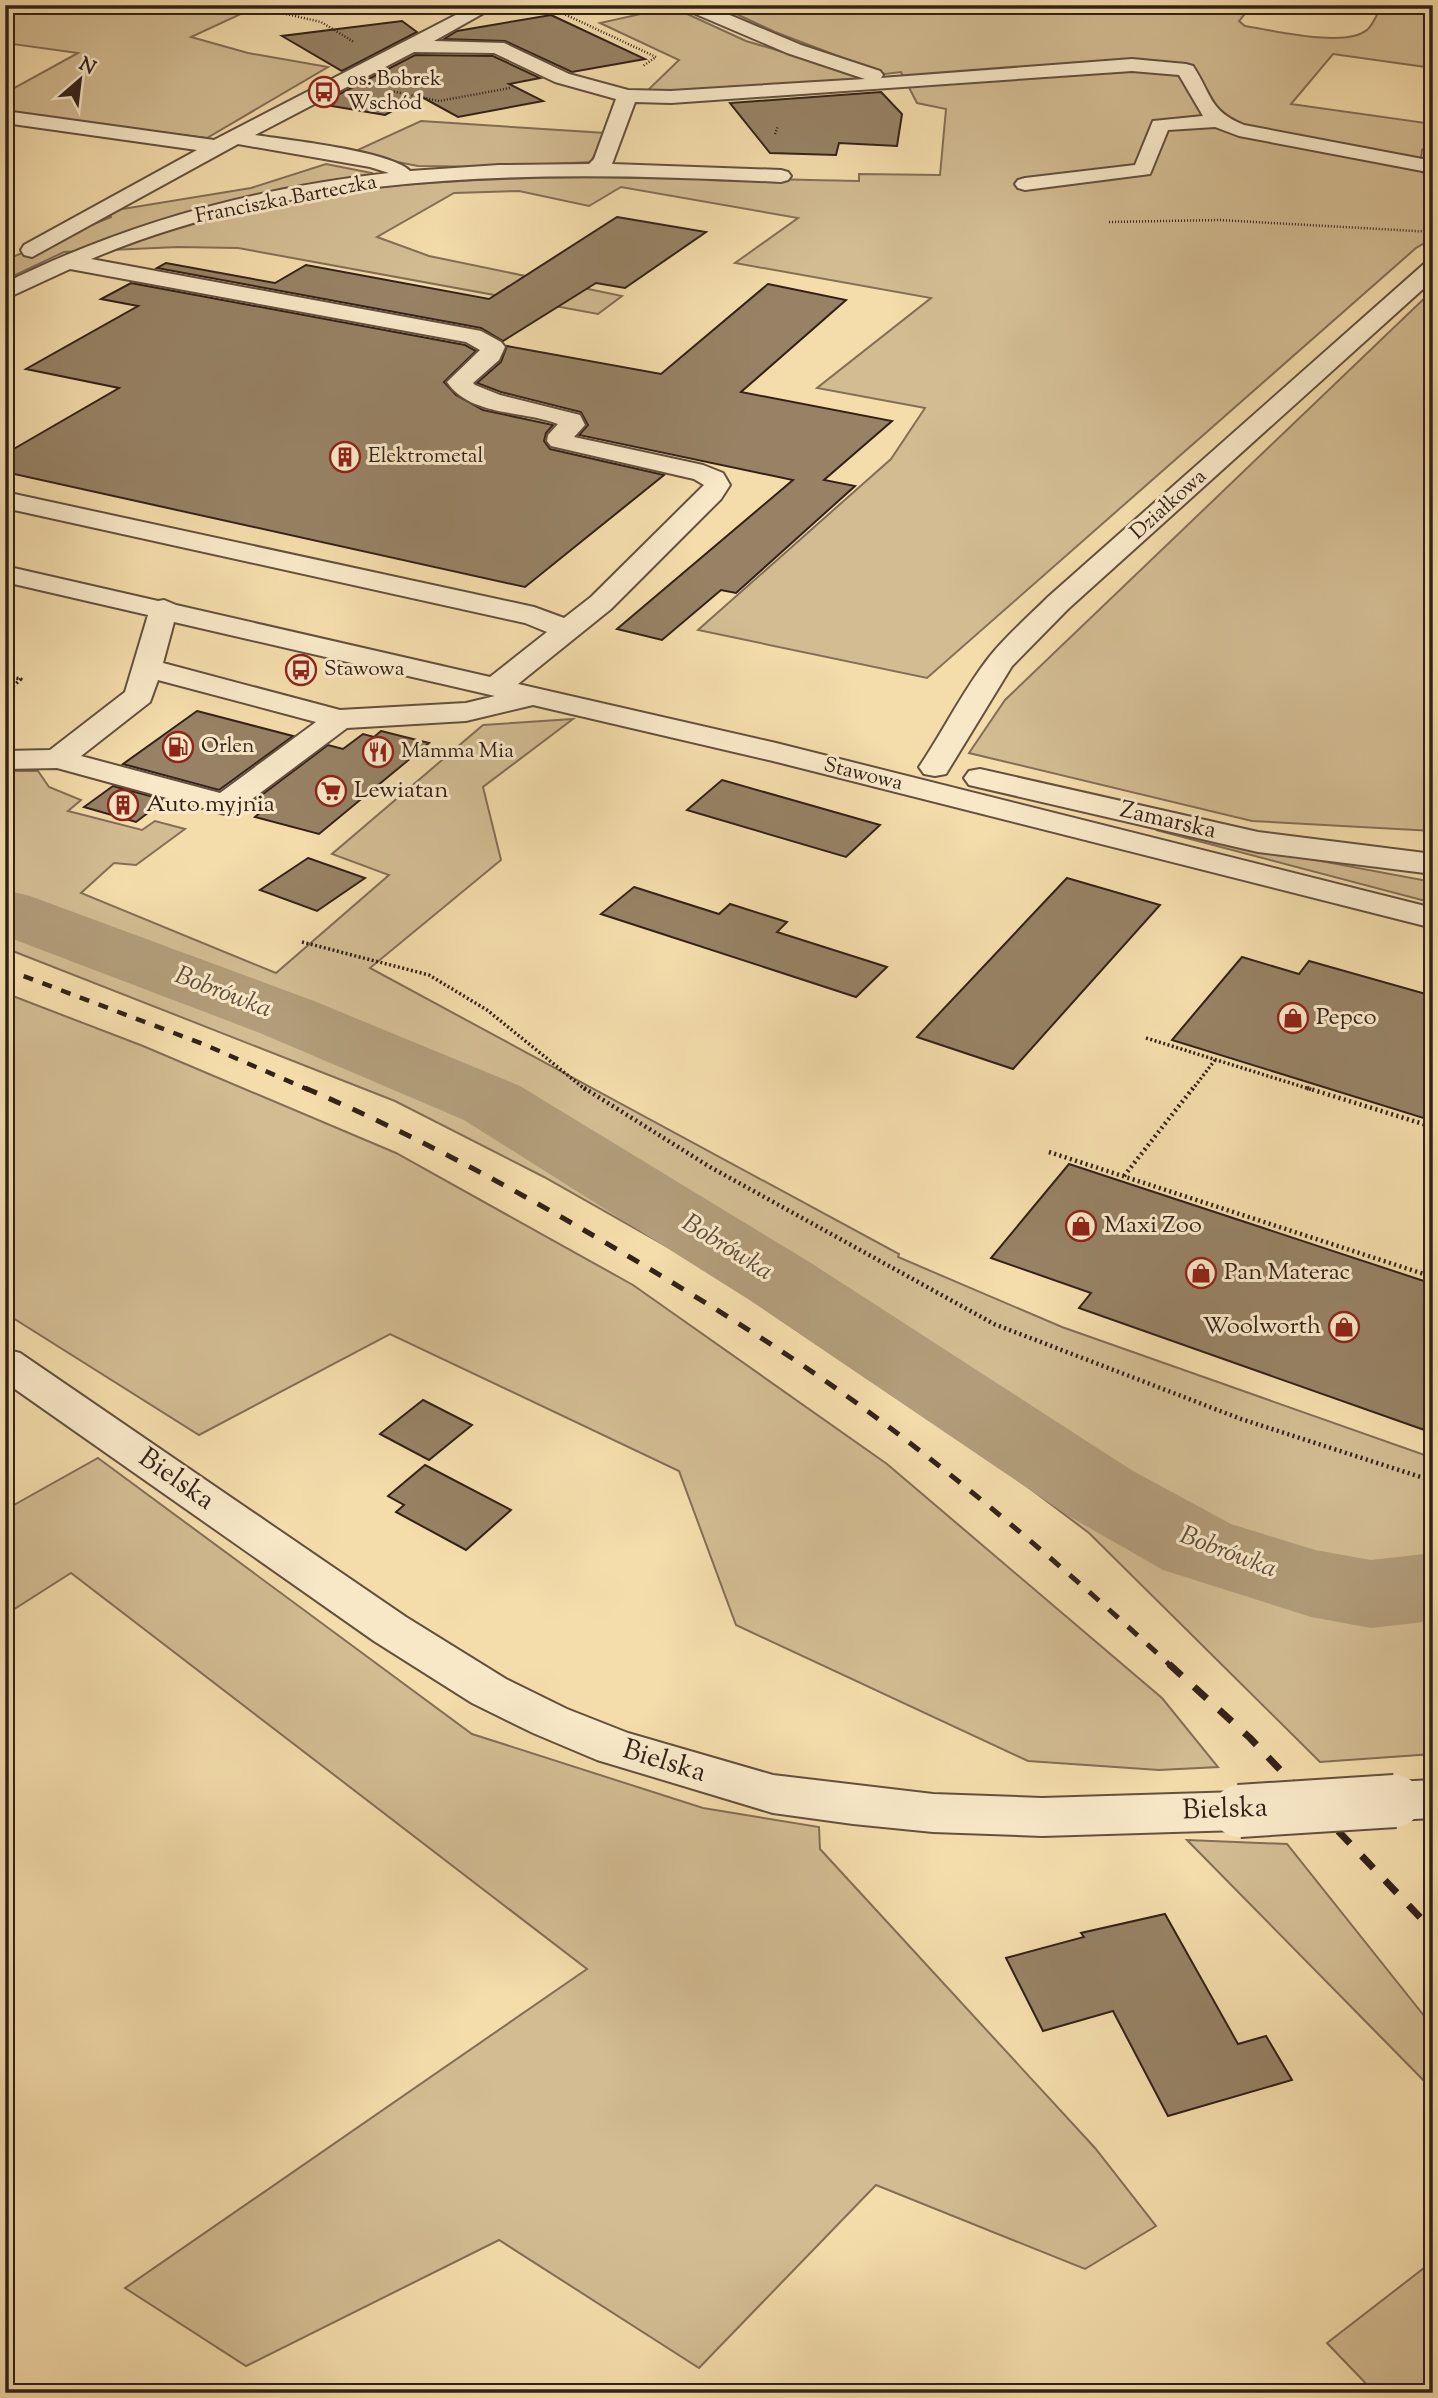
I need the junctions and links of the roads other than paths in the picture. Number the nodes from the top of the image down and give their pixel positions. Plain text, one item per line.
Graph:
1 (489, 5) edge
2 (690, 5) edge
3 (412, 46) junction
4 (895, 82) junction
5 (617, 94) junction
6 (5, 117) edge
7 (1217, 121) junction
8 (226, 142) junction
9 (1433, 167) edge
10 (594, 170) junction
11 (781, 176) dead end
12 (405, 178) junction
13 (1025, 184) dead end
14 (32, 250) dead end
15 (70, 262) junction
16 (1433, 268) edge
17 (5, 292) edge
18 (5, 499) edge
19 (5, 574) edge
20 (164, 608) junction
21 (567, 630) junction
22 (147, 668) junction
23 (497, 687) junction
24 (537, 696) junction
25 (339, 719) junction
26 (58, 759) junction
27 (5, 760) edge
28 (925, 778) junction
29 (1433, 864) edge
30 (1433, 918) edge
31 (5, 1362) edge
32 (1414, 1800) edge

1 - 3 street
2 - 4 street
3 - 5 street
3 - 8 street
4 - 5 street
4 - 7 street
5 - 10 street
6 - 8 street, Franciszka Barteczka
7 - 9 street
7 - 13 street
8 - 12 street, Franciszka Barteczka
8 - 14 street
10 - 11 street
10 - 12 street
12 - 15 street, Franciszka Barteczka
15 - 17 street, Franciszka Barteczka
15 - 21 street
16 - 28 street, Działkowa
18 - 21 street
19 - 20 street
20 - 22 street
20 - 23 street, Stawowa
21 - 23 street
22 - 25 street
22 - 26 street
23 - 24 street, Stawowa
24 - 25 street
24 - 28 street, Stawowa
25 - 26 street
26 - 27 street
28 - 29 street, Zamarska
28 - 30 street, Stawowa
31 - 32 street, Bielska, bridge

